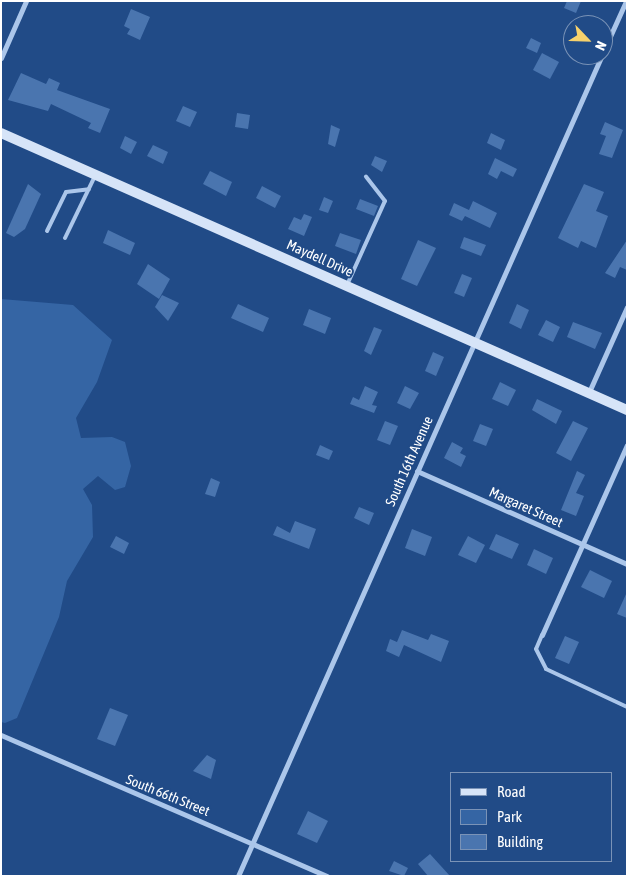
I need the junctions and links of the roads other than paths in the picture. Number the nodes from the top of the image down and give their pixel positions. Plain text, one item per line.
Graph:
1 (26, 1) edge
2 (626, 1) edge
3 (613, 29) edge
4 (1, 58) edge
5 (597, 65) edge
6 (1, 133) edge
7 (96, 174) junction
8 (366, 177) dead end
9 (89, 189) junction
10 (47, 231) dead end
11 (65, 238) dead end
12 (347, 285) junction
13 (627, 307) edge
14 (474, 341) junction
15 (589, 392) junction
16 (627, 410) edge
17 (627, 445) edge
18 (417, 471) junction
19 (581, 544) junction
20 (627, 564) edge
21 (542, 635) joint
22 (627, 707) edge
23 (1, 735) edge
24 (253, 842) junction
25 (238, 876) edge
26 (327, 876) edge

1 - 4 street
2 - 3 street, South 16th Avenue
5 - 14 street, South 16th Avenue
6 - 7 street, Maydell Drive
7 - 9 lane
7 - 12 street, Maydell Drive
8 - 12 lane
9 - 10 lane
9 - 11 lane
12 - 14 street, Maydell Drive
13 - 15 street
14 - 15 street, Maydell Drive
14 - 18 street, South 16th Avenue
15 - 16 street, Maydell Drive
17 - 19 street
18 - 19 street, Margaret Street
18 - 24 street, South 16th Avenue
19 - 20 street, Margaret Street
19 - 21 street
21 - 22 lane
23 - 24 street, South 66th Street
24 - 25 street, South 16th Avenue
24 - 26 street, South 66th Street

